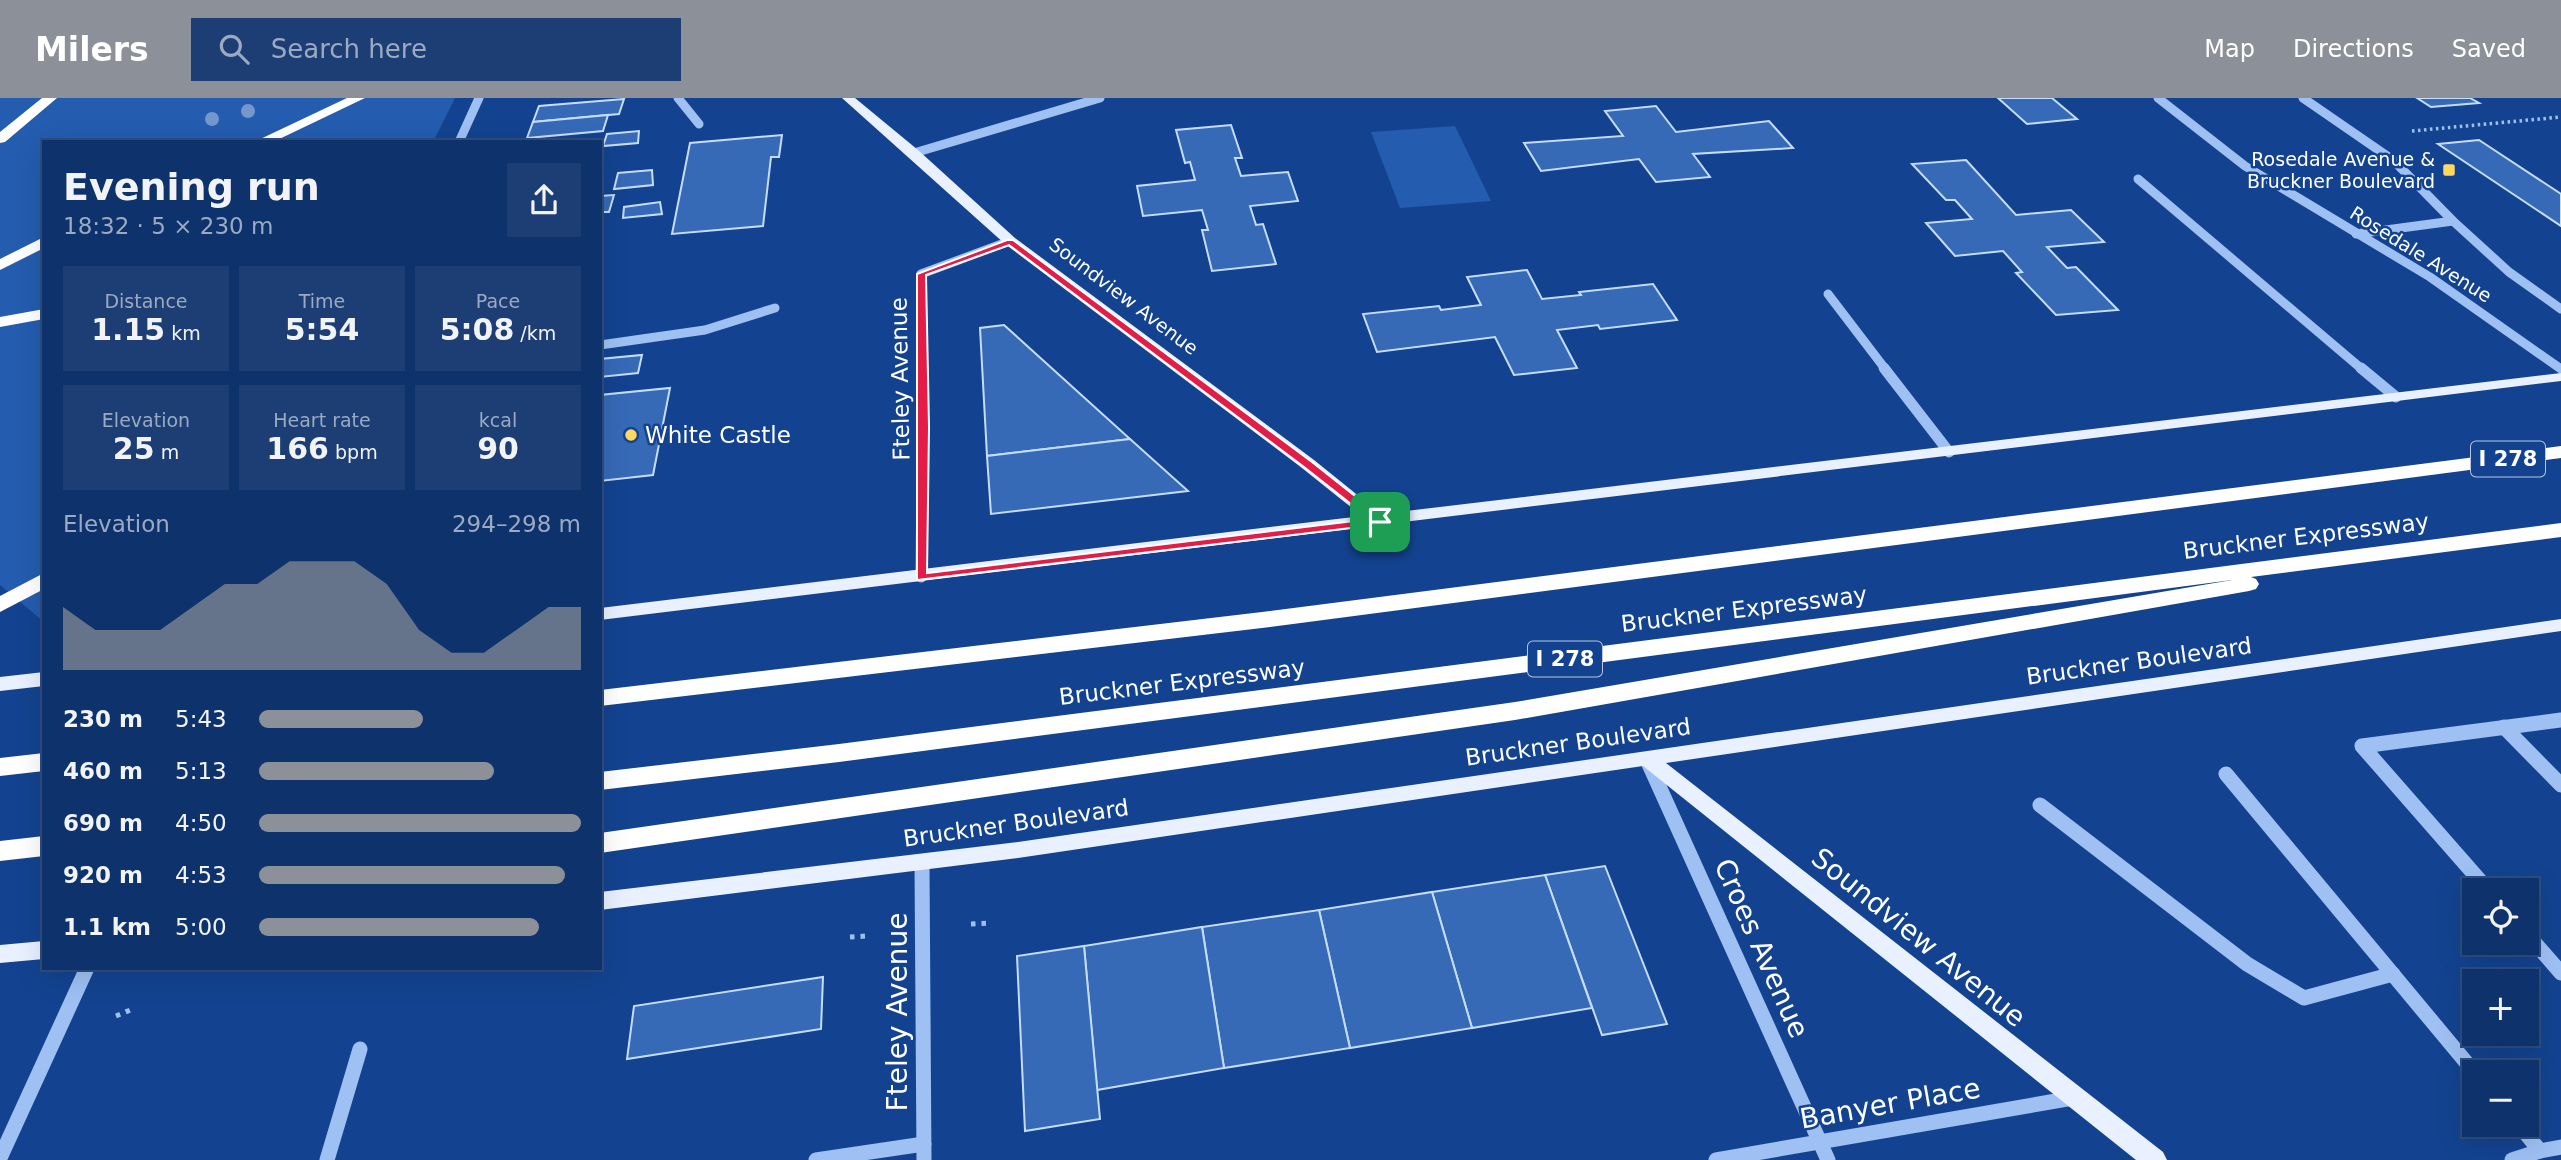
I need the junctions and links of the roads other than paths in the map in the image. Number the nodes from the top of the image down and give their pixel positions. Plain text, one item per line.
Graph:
1 (50, 98) edge
2 (358, 98) edge
3 (479, 98) edge
4 (678, 98) edge
5 (848, 98) edge
6 (1100, 98) edge
7 (2158, 98) edge
8 (2303, 98) edge
9 (699, 124) dead end
10 (0, 139) edge
11 (265, 140) edge
12 (460, 140) edge
13 (914, 153) junction
14 (2138, 179) dead end
15 (2453, 221) junction
16 (2357, 234) junction
17 (1010, 241) junction
18 (42, 243) edge
19 (0, 265) edge
20 (1828, 294) dead end
21 (775, 308) dead end
22 (2561, 309) edge
23 (42, 314) edge
24 (0, 323) edge
25 (602, 345) edge
26 (2561, 369) edge
27 (2561, 377) edge
28 (2396, 397) junction
29 (1949, 452) junction
30 (2561, 452) edge
31 (1380, 522) junction
32 (2561, 530) edge
33 (2530, 534) junction
34 (921, 577) junction
35 (42, 581) edge
36 (0, 605) edge
37 (602, 614) edge
38 (2561, 625) edge
39 (42, 679) edge
40 (0, 684) edge
41 (602, 698) edge
42 (2561, 720) edge
43 (2504, 727) junction
44 (1647, 759) junction
45 (42, 762) edge
46 (0, 767) edge
47 (2226, 774) dead end
48 (602, 781) edge
49 (2561, 785) edge
50 (2040, 805) dead end
51 (602, 843) edge
52 (42, 846) edge
53 (0, 851) edge
54 (922, 864) junction
55 (2478, 878) edge
56 (602, 901) edge
57 (2539, 948) edge
58 (42, 950) edge
59 (0, 954) edge
60 (86, 970) edge
61 (2561, 973) edge
62 (2393, 974) junction
63 (360, 1049) dead end
64 (2464, 1060) edge
65 (2073, 1098) junction
66 (2529, 1137) edge
67 (1820, 1141) junction
68 (2561, 1147) edge
69 (2540, 1151) junction
70 (924, 1152) edge
71 (0, 1158) edge
72 (327, 1160) edge
73 (816, 1160) edge
74 (1716, 1160) edge
75 (1828, 1160) edge
76 (2155, 1160) edge
77 (2512, 1160) edge

1 - 10 highway
2 - 11 highway
3 - 12 street
4 - 9 street
5 - 13 main road, Soundview Avenue
6 - 13 street
7 - 16 street, Rosedale Avenue
8 - 15 street, Rosedale Avenue
13 - 17 main road, Soundview Avenue
14 - 28 street
15 - 16 street
15 - 22 street, Rosedale Avenue
16 - 26 street, Rosedale Avenue
17 - 31 main road, Soundview Avenue
17 - 34 street, Fteley Avenue
18 - 19 highway
20 - 29 street
21 - 25 street
23 - 24 highway
27 - 28 main road
28 - 29 main road
29 - 31 main road
30 - 41 highway, I 278
31 - 34 main road
32 - 33 highway, Bruckner Expressway / I 278
33 - 48 highway, Bruckner Expressway / I 278
33 - 51 highway
34 - 37 main road
35 - 36 highway
38 - 44 main road, Bruckner Boulevard
39 - 40 main road
42 - 43 street
43 - 49 street
43 - 55 street
44 - 54 main road, Bruckner Boulevard
44 - 65 main road, Soundview Avenue
44 - 67 street, Croes Avenue
45 - 46 highway
47 - 62 street
50 - 62 street
52 - 53 highway
54 - 56 main road, Bruckner Boulevard
54 - 70 street, Fteley Avenue
57 - 61 street
58 - 59 main road
60 - 71 street
62 - 64 street
63 - 72 street
65 - 67 street, Banyer Place
65 - 76 main road, Soundview Avenue
66 - 69 street
67 - 74 street, Banyer Place
67 - 75 street, Croes Avenue
68 - 69 street
69 - 77 street
70 - 73 street

